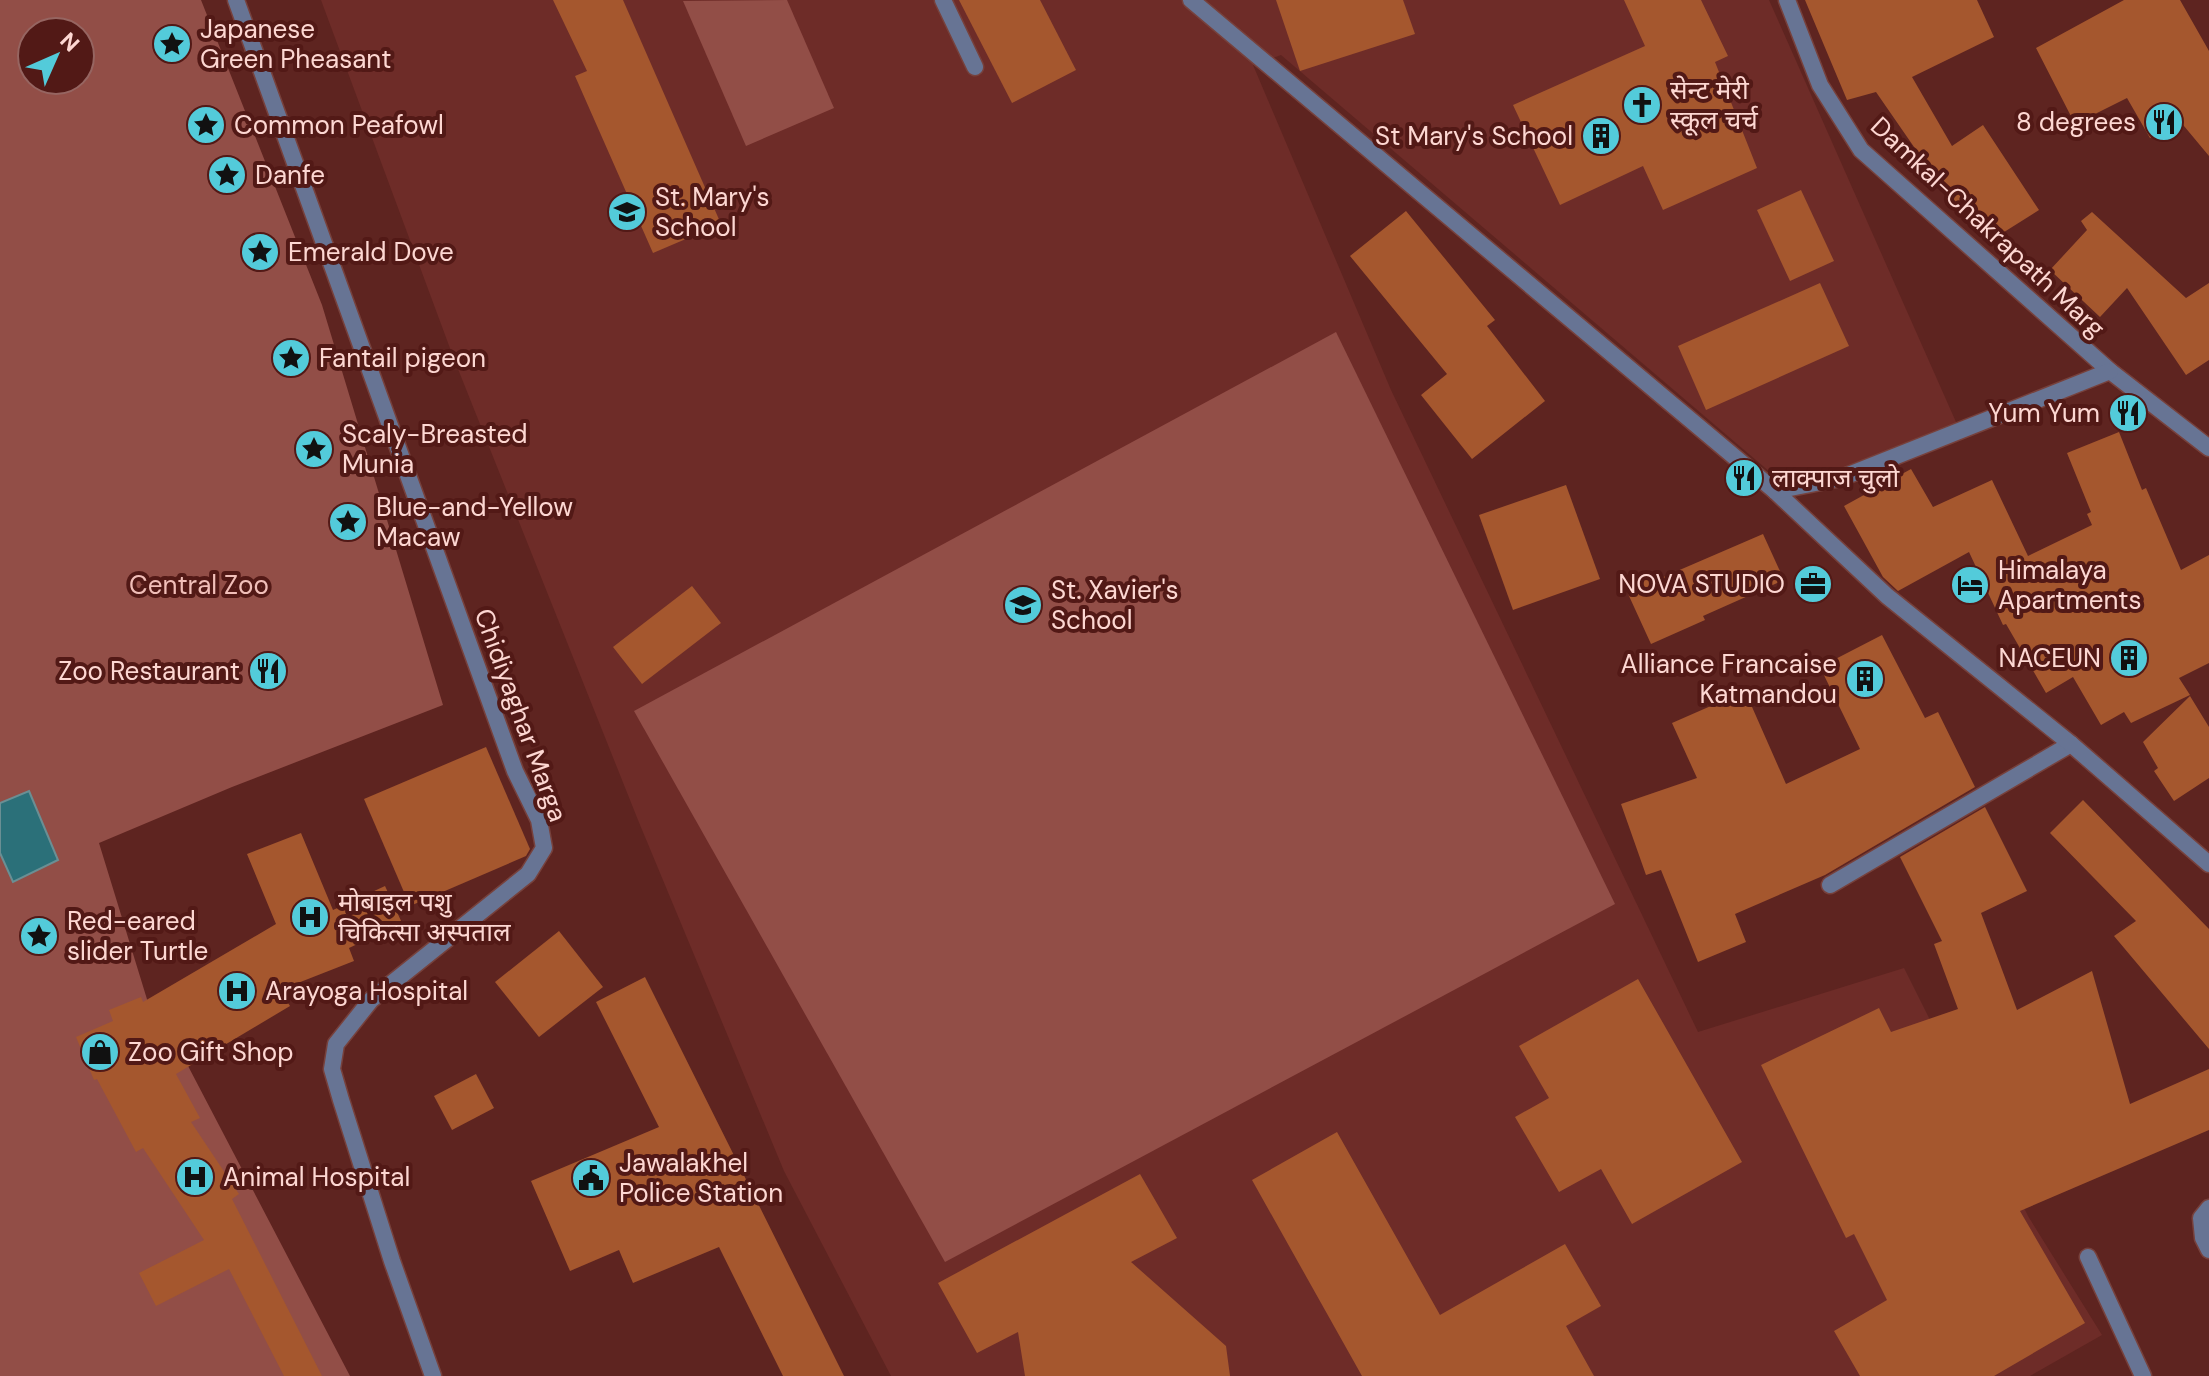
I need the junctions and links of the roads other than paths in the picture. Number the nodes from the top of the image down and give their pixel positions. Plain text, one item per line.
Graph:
1 (236, 0) edge
2 (943, 0) edge
3 (1191, 0) edge
4 (1787, 0) edge
5 (975, 67) dead end
6 (2110, 371) junction
7 (2209, 448) edge
8 (1775, 491) junction
9 (2071, 744) junction
10 (2209, 864) edge
11 (1830, 885) dead end
12 (2209, 1208) edge
13 (2209, 1250) edge
14 (2088, 1257) dead end
15 (433, 1376) edge
16 (2143, 1376) edge

1 - 15 street, Chidiyaghar Marga
2 - 5 street
3 - 8 street
4 - 6 street, Damkal-Chakrapath Marg
6 - 7 street, Damkal-Chakrapath Marg
6 - 8 street
8 - 9 street
9 - 10 street
9 - 11 street
12 - 13 street
14 - 16 street

